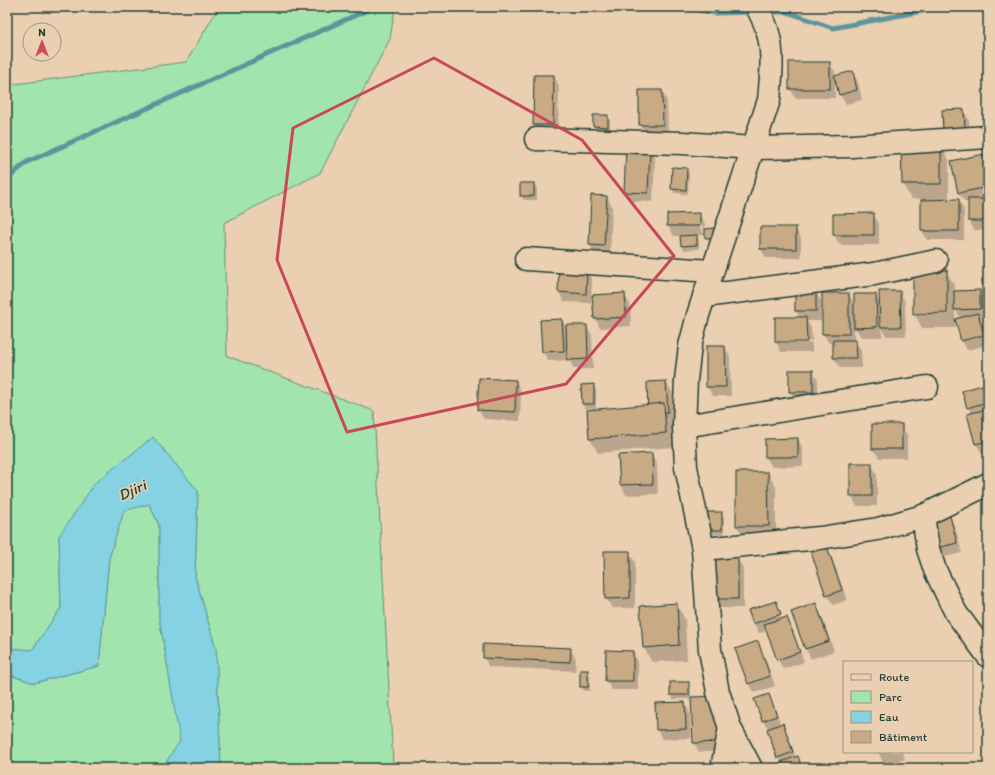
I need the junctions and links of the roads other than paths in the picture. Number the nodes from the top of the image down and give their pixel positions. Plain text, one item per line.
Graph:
1 (757, 7) edge
2 (536, 139) dead end
3 (987, 139) edge
4 (753, 148) junction
5 (526, 258) dead end
6 (936, 261) dead end
7 (712, 271) junction
8 (704, 296) junction
9 (927, 387) dead end
10 (684, 426) junction
11 (988, 484) edge
12 (923, 516) junction
13 (703, 549) junction
14 (988, 656) edge
15 (730, 728) junction
16 (722, 768) edge
17 (751, 768) edge

1 - 4 street
2 - 4 street
3 - 4 street
4 - 7 street
5 - 7 street
6 - 8 street
7 - 8 street
8 - 10 street
9 - 10 street
10 - 13 street
11 - 12 street
12 - 13 street
12 - 14 street
13 - 15 street
15 - 16 street
15 - 17 street

